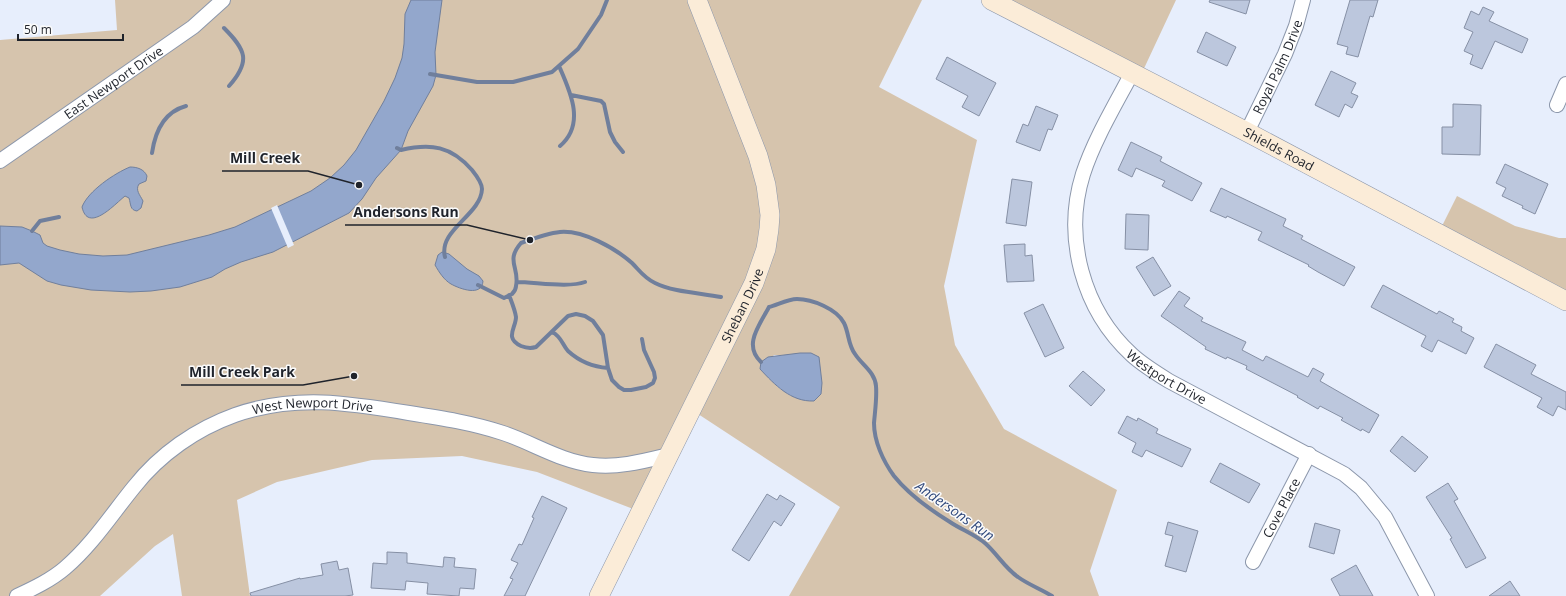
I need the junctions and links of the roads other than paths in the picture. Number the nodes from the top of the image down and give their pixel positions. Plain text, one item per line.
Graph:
1 (223, 0) edge
2 (697, 0) edge
3 (991, 0) edge
4 (1303, 0) edge
5 (1132, 73) junction
6 (1566, 84) edge
7 (1557, 105) dead end
8 (1247, 132) junction
9 (0, 161) edge
10 (1566, 301) edge
11 (1309, 454) junction
12 (670, 455) junction
13 (1253, 562) dead end
14 (18, 596) edge
15 (599, 596) edge
16 (1427, 596) edge

1 - 9 street, East Newport Drive
2 - 12 main road, Sheban Drive
3 - 5 main road, Shields Road
4 - 8 street, Royal Palm Drive
5 - 8 main road, Shields Road
5 - 11 street, Westport Drive
6 - 7 street
8 - 10 main road, Shields Road
11 - 13 street, Cove Place
11 - 16 street, Westport Drive
12 - 14 street, West Newport Drive
12 - 15 main road, Sheban Drive

